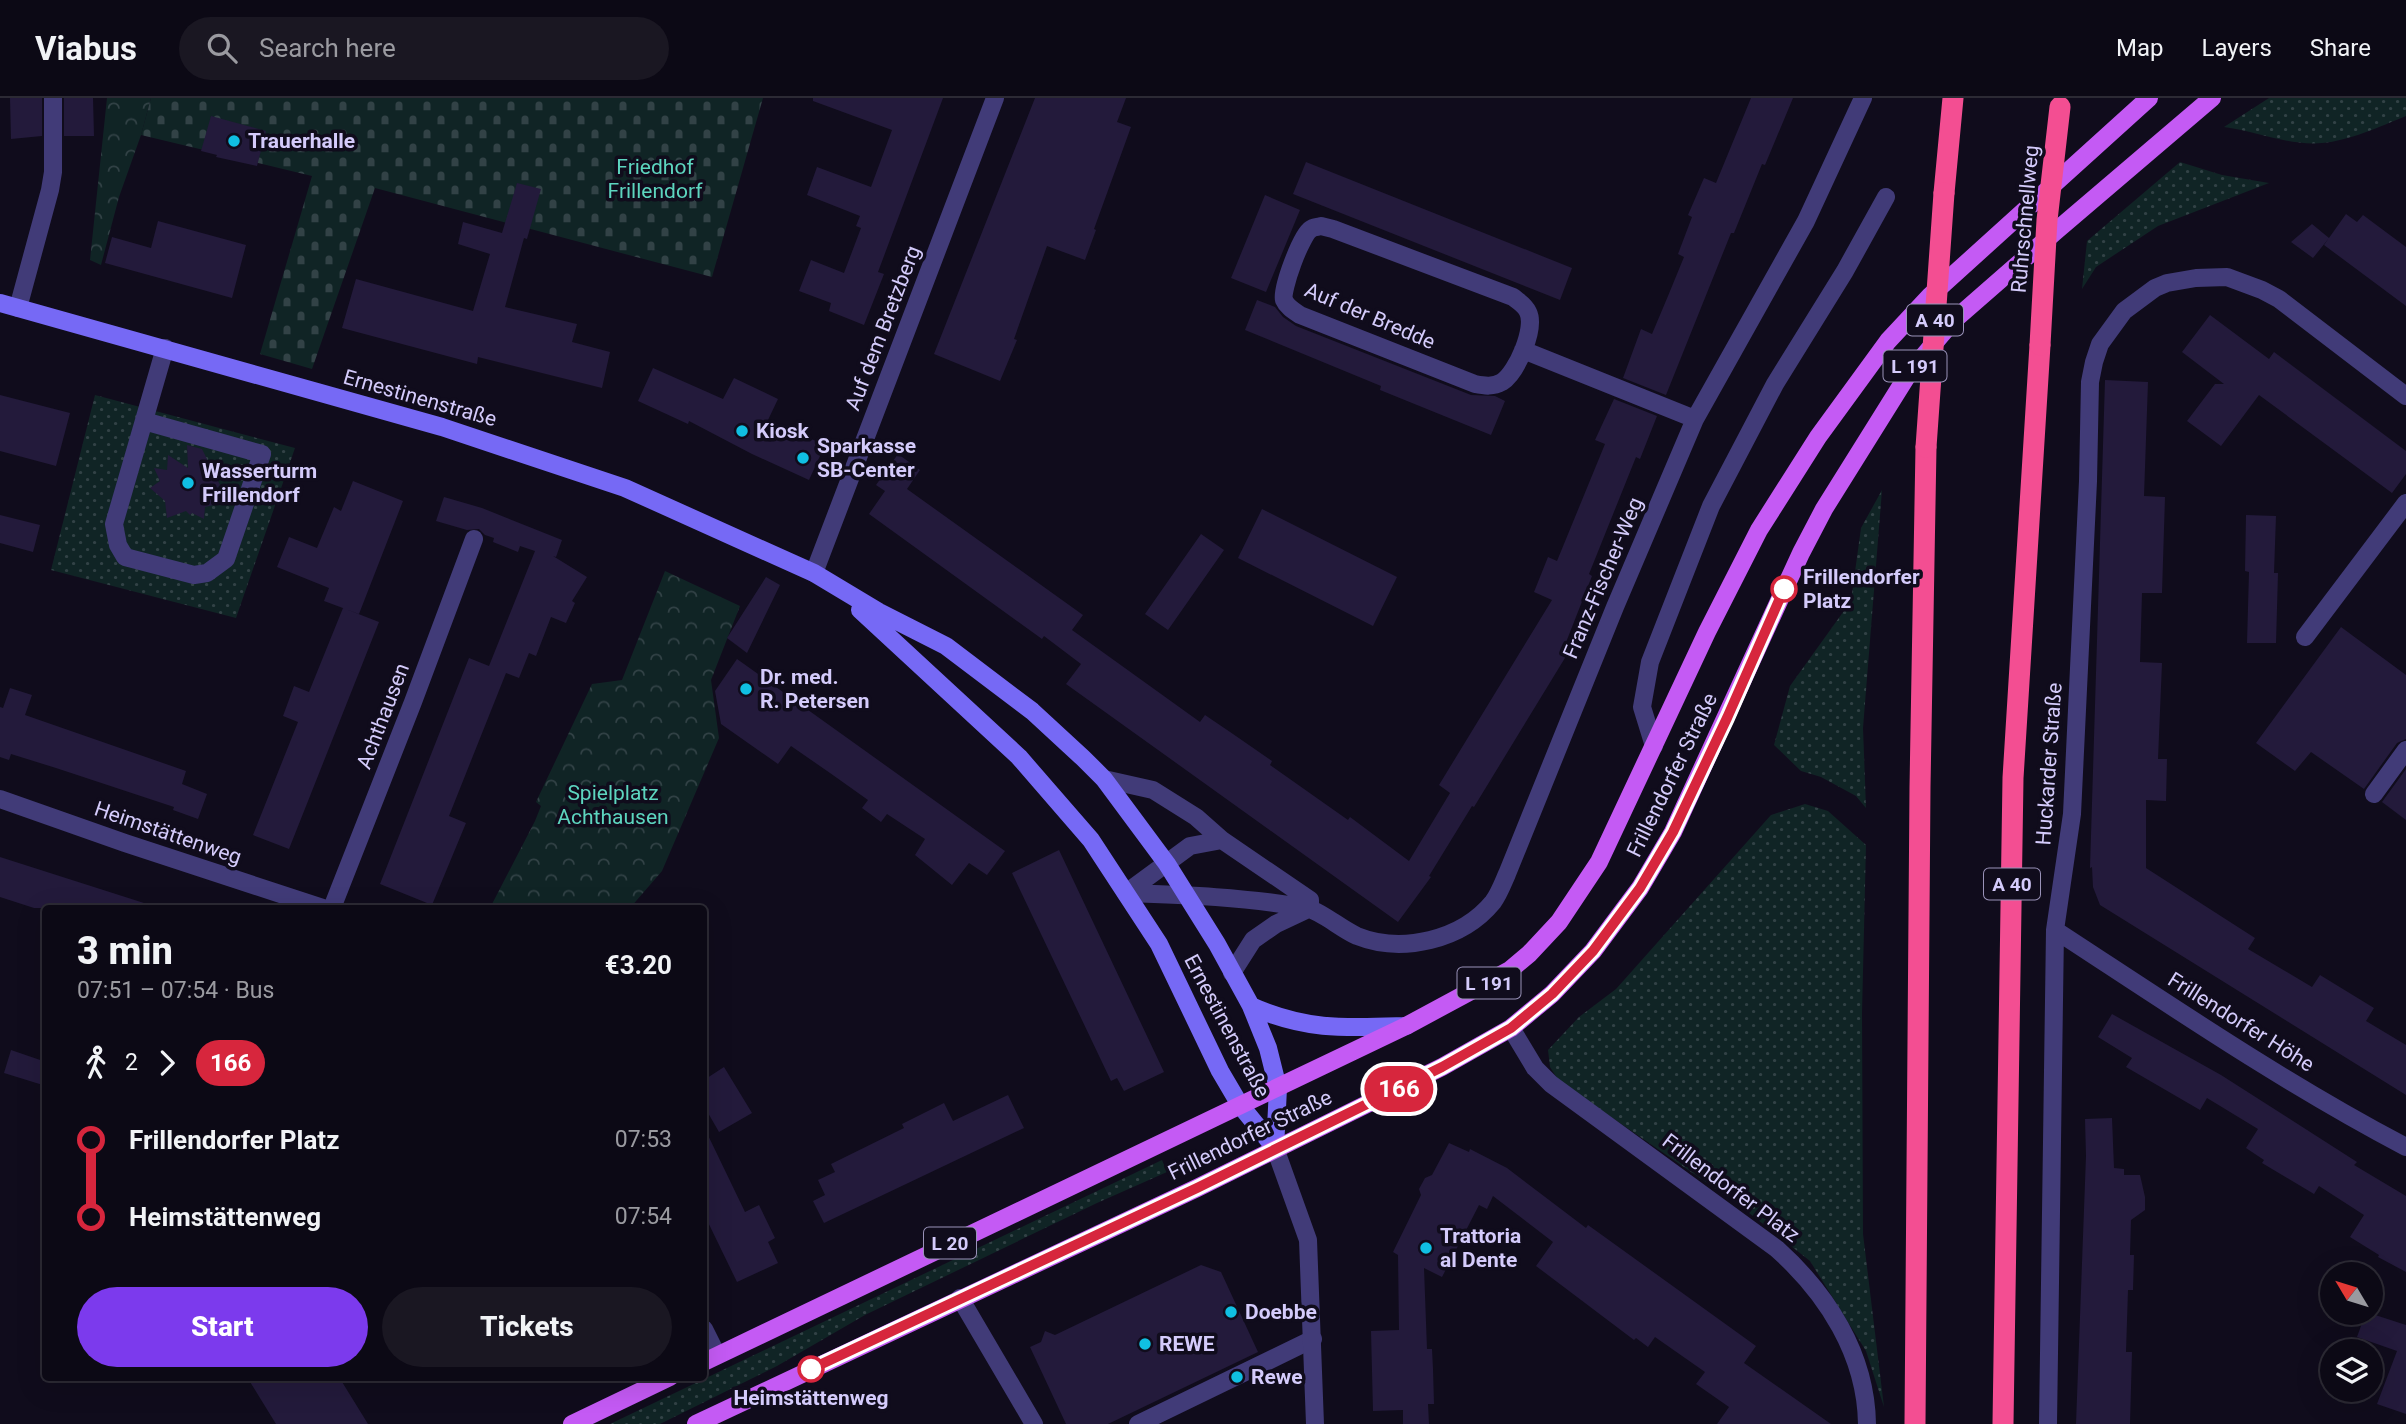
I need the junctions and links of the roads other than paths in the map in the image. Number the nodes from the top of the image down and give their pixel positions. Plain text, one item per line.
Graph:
1 (52, 98) edge
2 (995, 98) edge
3 (1863, 98) edge
4 (1953, 98) edge
5 (2148, 98) edge
6 (2212, 98) edge
7 (2060, 102) edge
8 (1886, 197) dead end
9 (0, 303) edge
10 (19, 308) junction
11 (164, 348) junction
12 (1523, 350) junction
13 (2406, 396) edge
14 (1695, 419) junction
15 (144, 421) junction
16 (2406, 503) edge
17 (474, 539) dead end
18 (814, 573) junction
19 (2305, 637) dead end
20 (1654, 746) junction
21 (2406, 750) edge
22 (1104, 779) junction
23 (2374, 794) dead end
24 (0, 799) edge
25 (1222, 840) junction
26 (1167, 864) junction
27 (1126, 893) junction
28 (1187, 895) junction
29 (314, 905) edge
30 (333, 905) edge
31 (1310, 908) junction
32 (2055, 930) junction
33 (1232, 973) junction
34 (1251, 1006) junction
35 (1406, 1026) junction
36 (1511, 1028) junction
37 (1278, 1088) junction
38 (1240, 1105) junction
39 (2406, 1147) edge
40 (1275, 1148) junction
41 (960, 1298) junction
42 (1312, 1339) junction
43 (710, 1358) edge
44 (662, 1381) edge
45 (572, 1424) edge
46 (695, 1424) edge
47 (1034, 1424) edge
48 (1138, 1424) edge
49 (1315, 1424) edge
50 (1867, 1424) edge
51 (1915, 1424) edge
52 (2003, 1424) edge
53 (2048, 1424) edge

1 - 10 street
2 - 18 street, Auf dem Bretzberg
3 - 14 street, Franz-Fischer-Weg
4 - 51 highway, A 40, bridge
5 - 20 main road, Frillendorfer Straße / L 191
6 - 36 main road, Frillendorfer Straße / L 191
7 - 52 highway, Ruhrschnellweg / A 40, bridge
8 - 20 street
9 - 10 main road, Ernestinenstraße
10 - 11 main road, Ernestinenstraße
11 - 15 street
11 - 18 main road, Ernestinenstraße
12 - 12 street, Auf der Bredde
12 - 14 street
13 - 32 street, Huckarder Straße
14 - 31 street, Franz-Fischer-Weg
15 - 15 street
16 - 19 street
17 - 30 street, Achthausen
18 - 22 main road, Ernestinenstraße
18 - 27 main road, Ernestinenstraße
20 - 35 main road, Frillendorfer Straße / L 191
21 - 23 street
22 - 25 street, Franz-Fischer-Weg
22 - 26 main road, Ernestinenstraße
24 - 29 street, Heimstättenweg
25 - 26 street
25 - 31 street, Franz-Fischer-Weg
26 - 27 street
26 - 28 main road, Ernestinenstraße
27 - 28 street, Franz-Fischer-Weg
27 - 38 main road, Ernestinenstraße
28 - 31 street, Franz-Fischer-Weg
28 - 33 main road, Ernestinenstraße
31 - 33 street
32 - 39 street, Frillendorfer Höhe
32 - 53 street, Huckarder Straße
33 - 34 main road, Ernestinenstraße
34 - 35 main road, L 191
34 - 37 main road, Ernestinenstraße
35 - 37 main road, Frillendorfer Straße / L 191
36 - 40 main road, Frillendorfer Straße / L 191
36 - 50 street, Frillendorfer Platz
37 - 38 main road, Frillendorfer Straße / L 20
37 - 40 main road, Ernestinenstraße
38 - 40 main road, Ernestinenstraße
38 - 43 main road, Frillendorfer Straße / L 20
40 - 41 main road, Frillendorfer Straße / L 20
40 - 42 street
41 - 46 main road, Frillendorfer Straße / L 20
41 - 47 street
42 - 48 street
42 - 49 street
44 - 45 main road

